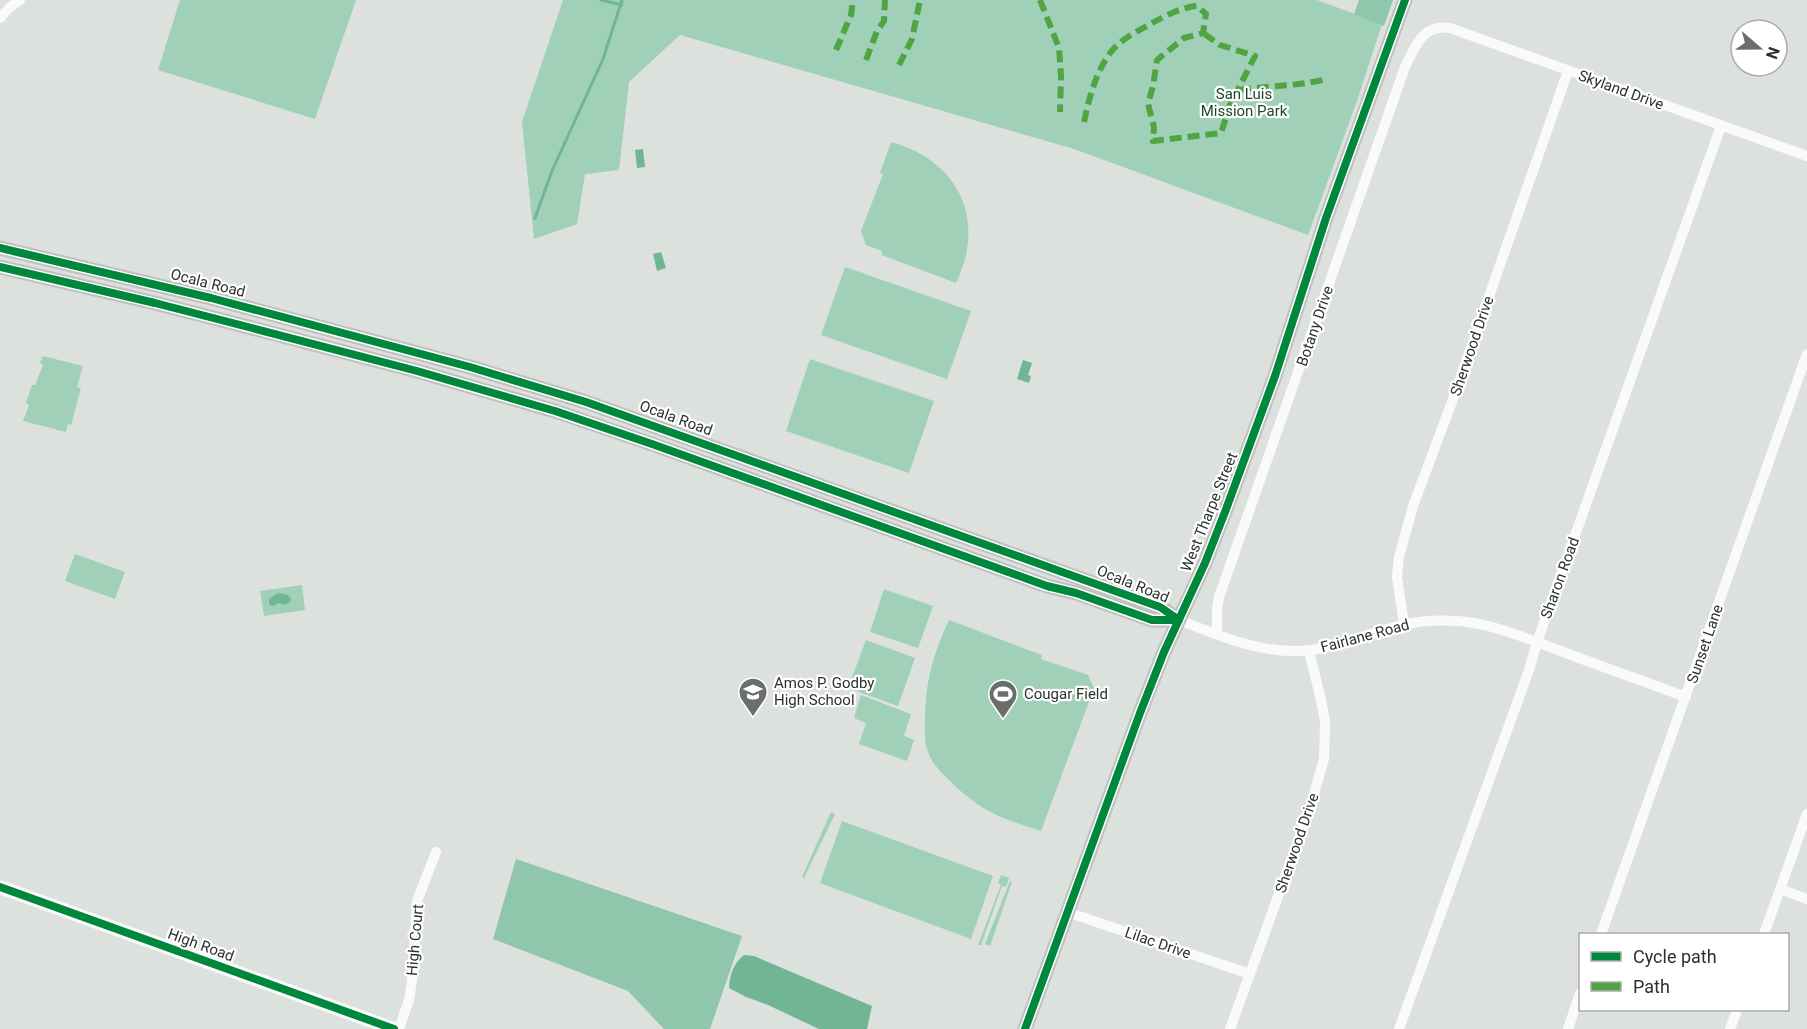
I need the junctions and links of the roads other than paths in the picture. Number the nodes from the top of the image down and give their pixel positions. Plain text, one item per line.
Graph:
1 (20, 0) edge
2 (1405, 0) edge
3 (0, 18) edge
4 (1434, 27) joint
5 (1568, 71) junction
6 (1721, 126) junction
7 (1807, 156) edge
8 (0, 248) edge
9 (0, 267) edge
10 (238, 305) junction
11 (232, 322) junction
12 (389, 345) junction
13 (406, 350) junction
14 (1807, 354) edge
15 (385, 363) junction
16 (401, 367) junction
17 (526, 383) junction
18 (512, 398) junction
19 (659, 426) junction
20 (681, 434) junction
21 (652, 444) junction
22 (675, 452) junction
23 (988, 545) junction
24 (982, 562) junction
25 (1179, 620) junction
26 (1404, 624) junction
27 (1217, 634) junction
28 (1537, 642) junction
29 (1309, 651) junction
30 (1686, 697) junction
31 (1807, 814) edge
32 (436, 852) dead end
33 (0, 887) edge
34 (1780, 889) junction
35 (1807, 899) edge
36 (1067, 912) junction
37 (1601, 933) edge
38 (1764, 933) edge
39 (1250, 974) junction
40 (1579, 999) edge
41 (1737, 1011) edge
42 (1733, 1028) edge
43 (394, 1029) edge
44 (399, 1029) edge
45 (1025, 1029) edge
46 (1230, 1029) edge
47 (1399, 1029) edge
48 (1568, 1029) edge

1 - 3 street
2 - 25 main road, West Tharpe Street
4 - 5 street, Skyland Drive
4 - 27 street, Botany Drive
5 - 6 street, Skyland Drive
5 - 26 street, Sherwood Drive
6 - 7 street, Skyland Drive
6 - 28 street, Sharon Road
8 - 10 main road, Ocala Road
9 - 11 main road, Ocala Road
10 - 11 main road
10 - 12 main road, Ocala Road
11 - 15 main road, Ocala Road
12 - 13 main road, Ocala Road
12 - 15 main road
13 - 16 main road
13 - 17 main road, Ocala Road
14 - 30 street, Sunset Lane
15 - 16 main road, Ocala Road
16 - 18 main road, Ocala Road
17 - 18 main road
17 - 19 main road, Ocala Road
18 - 21 main road, Ocala Road
19 - 20 main road, Ocala Road
19 - 21 main road
20 - 22 main road
20 - 23 main road, Ocala Road
21 - 22 main road, Ocala Road
22 - 24 main road, Ocala Road
23 - 24 main road
23 - 25 main road, Ocala Road
24 - 25 main road, Ocala Road
25 - 27 street, Fairlane Road
25 - 36 main road, West Tharpe Street
26 - 28 street, Fairlane Road
26 - 29 street, Fairlane Road
27 - 29 street, Fairlane Road
28 - 30 street, Fairlane Road
28 - 47 street, Sharon Road
29 - 39 street, Sherwood Drive
30 - 37 street, Sunset Lane
31 - 34 street
32 - 44 street, High Court
33 - 43 street, High Road
34 - 35 street
34 - 38 street
36 - 39 street, Lilac Drive
36 - 45 main road, West Tharpe Street
39 - 46 street, Sherwood Drive
40 - 48 street
41 - 42 street

